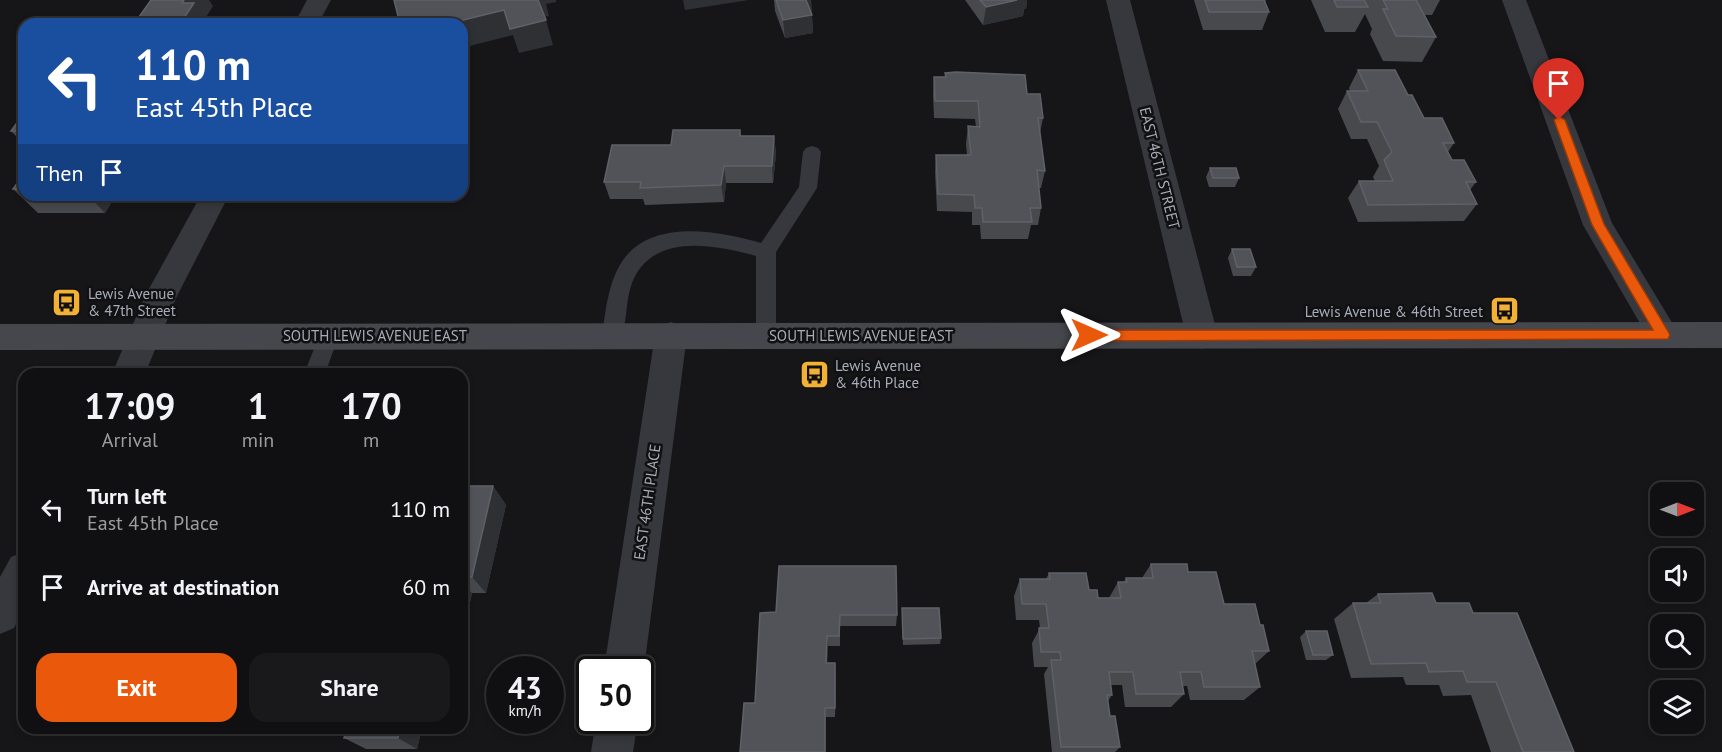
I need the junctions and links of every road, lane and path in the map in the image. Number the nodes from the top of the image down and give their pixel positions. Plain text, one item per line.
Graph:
1 (319, 0) edge
2 (1118, 0) edge
3 (1514, 0) edge
4 (309, 18) edge
5 (812, 152) dead end
6 (212, 201) edge
7 (766, 250) junction
8 (144, 335) junction
9 (329, 335) junction
10 (612, 335) junction
11 (671, 335) junction
12 (766, 335) junction
13 (1663, 335) junction
14 (1722, 335) edge
15 (1202, 336) junction
16 (0, 337) edge
17 (130, 368) edge
18 (316, 368) edge
19 (18, 581) edge
20 (0, 615) edge
21 (626, 656) edge
22 (615, 734) edge
23 (612, 752) edge

1 - 4 street
2 - 15 street, EAST 46TH STREET
3 - 13 street
5 - 7 lane
6 - 8 street
7 - 10 lane
7 - 12 lane
8 - 9 main road, SOUTH LEWIS AVENUE EAST
8 - 16 main road, SOUTH LEWIS AVENUE EAST
8 - 17 street
9 - 10 main road, SOUTH LEWIS AVENUE EAST
9 - 18 lane
10 - 11 main road, SOUTH LEWIS AVENUE EAST
11 - 12 main road, SOUTH LEWIS AVENUE EAST
11 - 21 street, EAST 46TH PLACE
12 - 15 main road, SOUTH LEWIS AVENUE EAST
13 - 14 main road, SOUTH LEWIS AVENUE EAST
13 - 15 main road, SOUTH LEWIS AVENUE EAST
19 - 20 street
22 - 23 street

